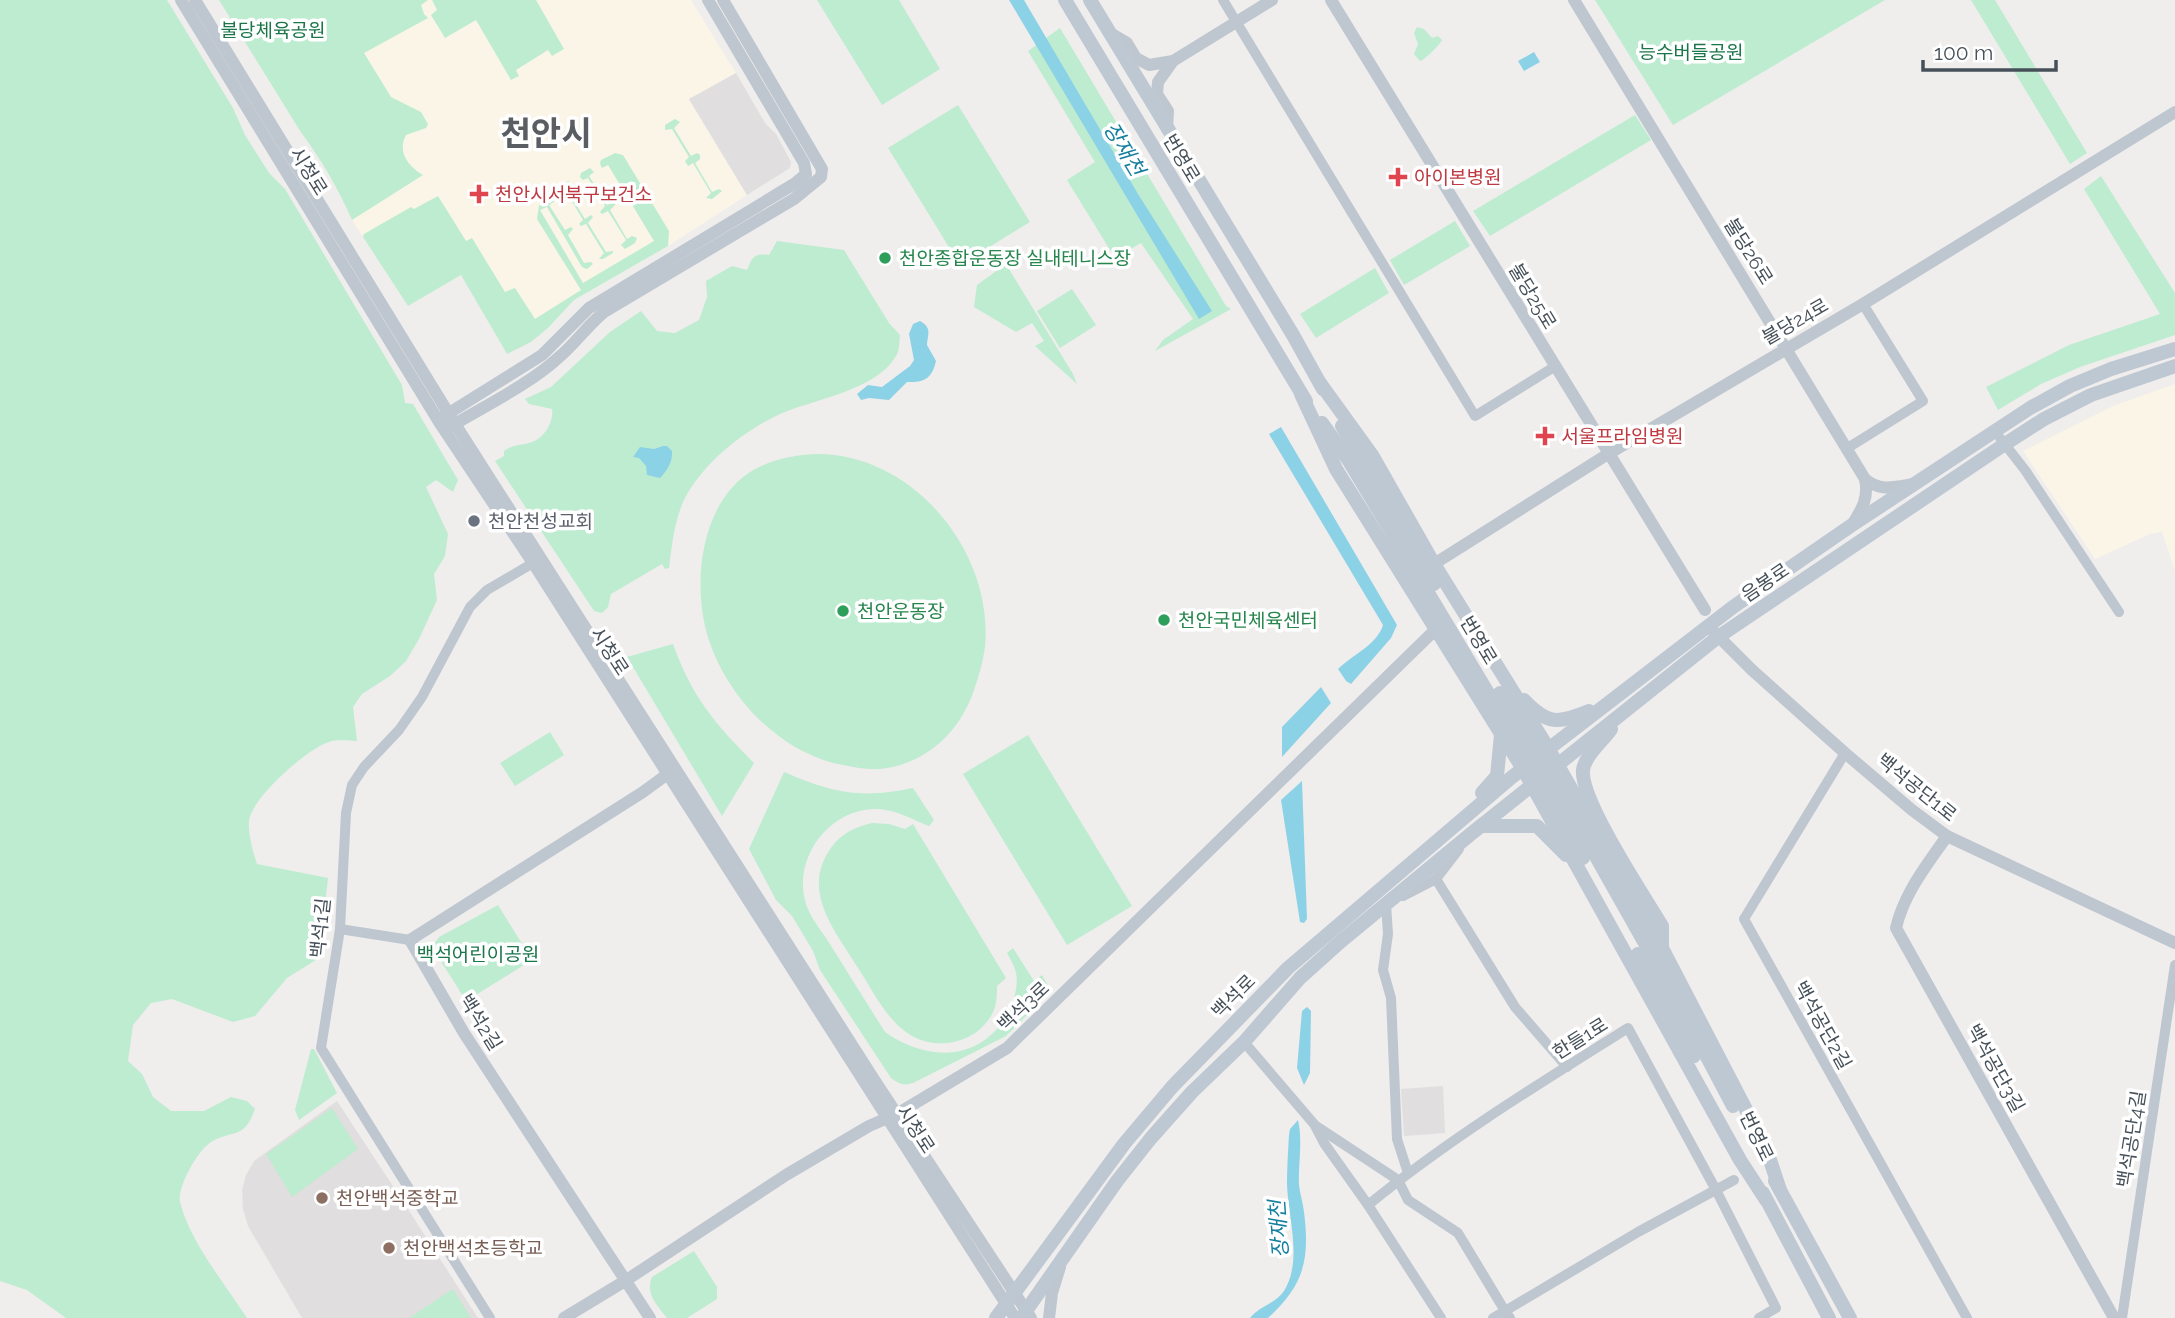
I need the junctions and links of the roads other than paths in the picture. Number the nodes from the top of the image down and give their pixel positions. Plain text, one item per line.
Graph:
1 (181, 0) edge
2 (195, 0) edge
3 (708, 0) edge
4 (723, 0) edge
5 (1065, 0) edge
6 (1090, 0) edge
7 (1223, 0) edge
8 (1272, 0) edge
9 (1331, 0) edge
10 (1574, 0) edge
11 (1236, 22) junction
12 (1110, 33) junction
13 (1173, 61) junction
14 (2175, 111) edge
15 (1167, 129) junction
16 (1863, 304) junction
17 (1786, 348) junction
18 (2175, 349) edge
19 (2175, 366) edge
20 (1555, 368) junction
21 (1320, 383) junction
22 (1301, 394) junction
23 (446, 422) junction
24 (1994, 431) junction
25 (2005, 444) junction
26 (1846, 449) junction
27 (1608, 454) junction
28 (1865, 479) junction
29 (1915, 484) junction
30 (1852, 525) junction
31 (533, 563) junction
32 (1434, 564) junction
33 (2119, 612) dead end
34 (1711, 624) junction
35 (1436, 629) junction
36 (1502, 676) junction
37 (1495, 695) junction
38 (1616, 708) junction
39 (1526, 714) junction
40 (1501, 734) junction
41 (1548, 748) junction
42 (1845, 753) junction
43 (1557, 766) junction
44 (1523, 769) junction
45 (672, 771) junction
46 (1532, 785) junction
47 (1461, 820) junction
48 (1594, 828) junction
49 (1476, 830) junction
50 (1947, 836) junction
51 (1566, 845) junction
52 (1585, 859) junction
53 (1436, 880) junction
54 (1386, 904) junction
55 (340, 929) junction
56 (410, 940) junction
57 (2175, 943) edge
58 (1662, 948) junction
59 (2175, 965) edge
60 (1244, 1042) junction
61 (1567, 1067) junction
62 (891, 1116) junction
63 (1314, 1124) junction
64 (1738, 1157) junction
65 (1408, 1173) junction
66 (1398, 1180) junction
67 (1734, 1180) junction
68 (1755, 1185) junction
69 (1780, 1189) junction
70 (1716, 1190) junction
71 (1766, 1200) junction
72 (1368, 1205) junction
73 (1062, 1261) junction
74 (625, 1281) junction
75 (1010, 1298) junction
76 (1507, 1314) edge
77 (1024, 1316) edge
78 (490, 1318) edge
79 (564, 1318) edge
80 (650, 1318) edge
81 (996, 1318) edge
82 (1049, 1318) edge
83 (1441, 1318) edge
84 (1449, 1318) edge
85 (1493, 1318) edge
86 (1759, 1318) edge
87 (1829, 1318) edge
88 (1850, 1318) edge
89 (1967, 1318) edge
90 (2114, 1318) edge
91 (2122, 1318) edge

1 - 23 street, 시청로
2 - 23 street, 시청로
3 - 23 street
4 - 23 street
5 - 22 main road, 번영로
6 - 12 main road, 번영로
7 - 11 street
8 - 11 street
9 - 20 street, 불당25로
10 - 17 street, 불당26로
11 - 13 street
11 - 20 street
12 - 13 street
12 - 15 main road, 번영로
13 - 15 street
14 - 16 street, 불당24로
15 - 21 main road, 번영로
16 - 17 street, 불당24로
16 - 26 street
17 - 26 street, 불당26로
17 - 27 street, 불당24로
18 - 24 main road, 음봉로
19 - 25 main road, 음봉로
20 - 27 street, 불당25로
21 - 32 main road
21 - 37 main road, 번영로
22 - 35 main road
22 - 37 main road, 번영로
23 - 31 street, 시청로
23 - 45 street, 시청로
24 - 25 street
24 - 29 main road, 음봉로
25 - 33 street
25 - 34 main road, 음봉로
26 - 28 street, 불당26로
27 - 32 street, 불당24로
27 - 34 street, 불당25로
28 - 29 street
28 - 30 street
29 - 30 main road, 음봉로
30 - 34 main road, 음봉로
31 - 45 street, 시청로
31 - 55 street, 백석1길
32 - 36 main road
34 - 38 main road, 음봉로
34 - 38 main road, 음봉로
34 - 42 street, 백석공단1로
35 - 40 main road
35 - 62 street, 백석3로
36 - 38 main road
36 - 39 main road
37 - 52 main road, 번영로, bridge
38 - 41 main road, 음봉로
38 - 43 main road, 음봉로
38 - 58 main road
39 - 40 main road
39 - 41 main road
40 - 44 main road
40 - 47 main road
41 - 43 main road
41 - 44 main road, 백석로
42 - 50 street, 백석공단1로
42 - 89 street, 백석공단2길
43 - 46 main road, 백석로
43 - 48 main road
44 - 46 main road
44 - 47 main road, 백석로
45 - 56 street
45 - 62 street, 시청로
46 - 49 main road, 백석로
46 - 51 main road
47 - 75 main road, 백석로
48 - 51 main road
48 - 58 main road
49 - 52 main road
49 - 53 street
49 - 54 main road, 백석로
50 - 57 street, 백석공단1로
50 - 90 street, 백석공단3길
51 - 52 main road
52 - 64 main road
52 - 69 main road, 번영로
52 - 71 main road, 번영로
53 - 54 street
53 - 61 street
54 - 60 main road, 백석로
54 - 65 street
55 - 56 street
55 - 78 street, 백석1길
56 - 74 street, 백석2길
58 - 69 main road
59 - 91 street, 백석공단4길
60 - 63 street
60 - 73 main road, 백석로
61 - 65 street, 한들1로
61 - 70 street, 한들1로
62 - 74 street, 백석3로
62 - 75 street, 시청로
63 - 66 street
63 - 72 street
64 - 67 street
64 - 68 main road
65 - 66 street, 한들1로
66 - 72 street, 한들1로
66 - 76 street
67 - 68 street
67 - 70 street
68 - 71 main road
69 - 88 main road, 번영로
70 - 76 street
70 - 86 street
71 - 87 main road, 번영로
72 - 83 street
72 - 84 street
73 - 77 main road, 백석로
73 - 82 street
74 - 79 street, 백석3로
74 - 80 street, 백석2길
75 - 77 street, 시청로
75 - 81 main road, 백석로
76 - 85 street

